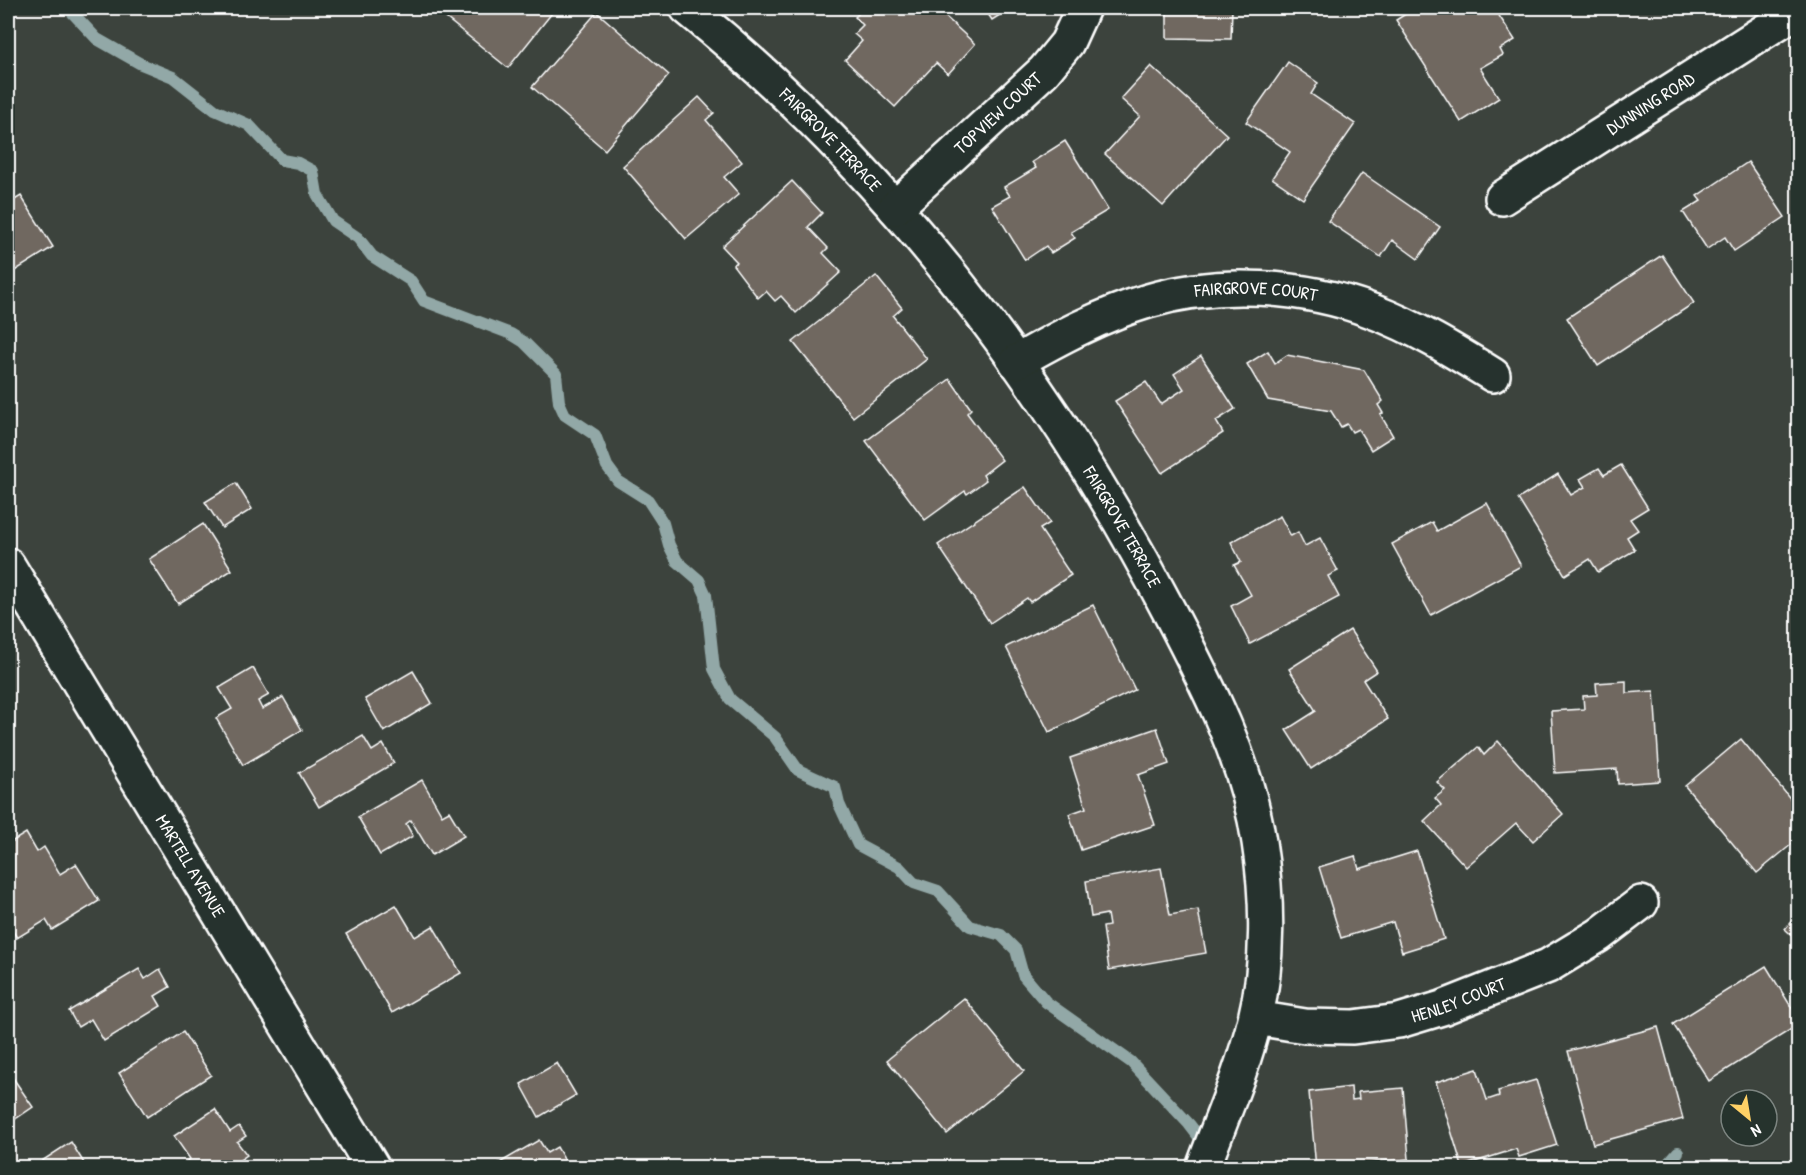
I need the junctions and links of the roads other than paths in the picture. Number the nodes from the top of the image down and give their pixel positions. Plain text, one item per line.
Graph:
1 (687, 8) edge
2 (1083, 8) edge
3 (1798, 10) edge
4 (1502, 198) dead end
5 (895, 208) junction
6 (1016, 362) junction
7 (1492, 375) dead end
8 (8, 565) edge
9 (1641, 903) dead end
10 (1256, 1018) junction
11 (373, 1167) edge
12 (1203, 1167) edge

1 - 5 street, FAIRGROVE TERRACE
2 - 5 street, TOPVIEW COURT
3 - 4 street, DUNNING ROAD
5 - 6 street, FAIRGROVE TERRACE
6 - 7 street, FAIRGROVE COURT
6 - 10 street, FAIRGROVE TERRACE
8 - 11 street, MARTELL AVENUE
9 - 10 street, HENLEY COURT
10 - 12 street, FAIRGROVE TERRACE

